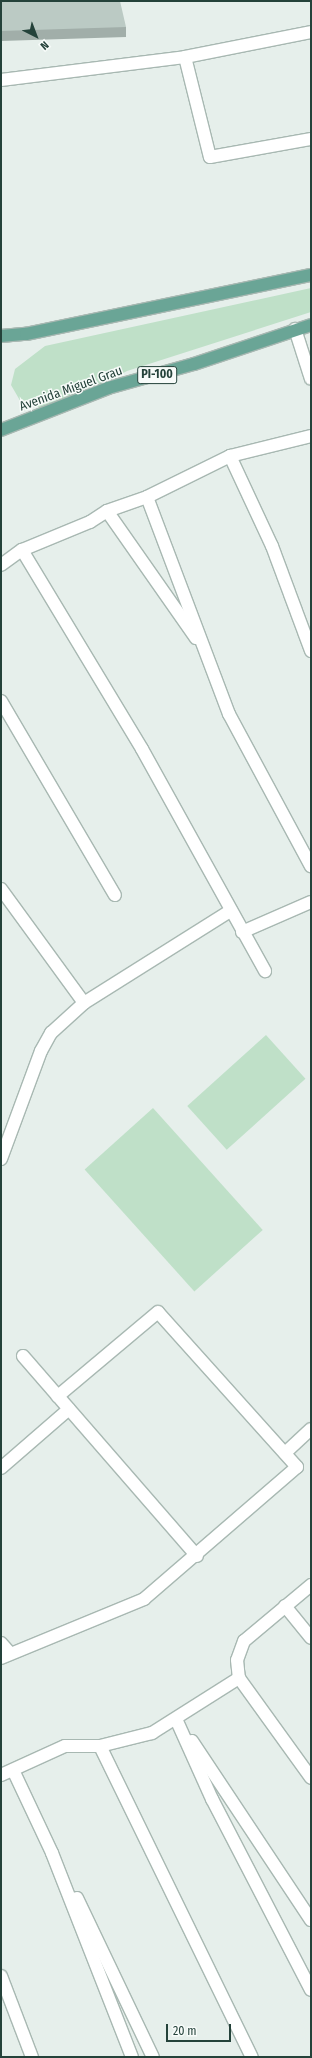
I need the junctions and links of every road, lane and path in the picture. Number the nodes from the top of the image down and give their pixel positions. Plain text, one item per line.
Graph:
1 (311, 32) edge
2 (185, 57) junction
3 (1, 80) edge
4 (311, 139) edge
5 (311, 275) edge
6 (311, 325) edge
7 (295, 329) junction
8 (1, 336) edge
9 (311, 380) edge
10 (2, 428) edge
11 (311, 436) edge
12 (230, 456) junction
13 (147, 497) junction
14 (107, 511) junction
15 (22, 550) junction
16 (1, 565) edge
17 (205, 651) junction
18 (311, 652) edge
19 (1, 701) edge
20 (311, 866) edge
21 (1, 889) edge
22 (115, 895) dead end
23 (311, 902) edge
24 (230, 911) junction
25 (242, 932) junction
26 (264, 971) dead end
27 (84, 1003) junction
28 (1, 1160) edge
29 (22, 1356) dead end
30 (58, 1396) junction
31 (70, 1409) junction
32 (311, 1429) edge
33 (285, 1454) junction
34 (1, 1468) edge
35 (197, 1556) junction
36 (311, 1585) edge
37 (284, 1606) junction
38 (311, 1638) edge
39 (1, 1643) edge
40 (5, 1655) edge
41 (239, 1678) junction
42 (176, 1719) junction
43 (100, 1746) junction
44 (13, 1770) junction
45 (1, 1775) edge
46 (311, 1778) edge
47 (52, 1853) junction
48 (311, 1920) edge
49 (1, 1976) edge
50 (311, 1990) edge
51 (32, 2057) edge
52 (132, 2057) edge
53 (153, 2057) edge
54 (252, 2057) edge

1 - 2 street
2 - 3 street
2 - 4 street
5 - 8 main road
6 - 7 main road, Avenida Miguel Grau / PI-100
7 - 9 street
7 - 10 main road, Avenida Miguel Grau / PI-100
11 - 12 street
12 - 13 street
12 - 18 street
13 - 14 street
13 - 17 street
14 - 15 street
14 - 17 street
15 - 16 street
15 - 24 street
17 - 20 street
19 - 22 street
21 - 27 street
23 - 25 street
24 - 25 street
24 - 27 street
25 - 26 street
27 - 28 street
29 - 30 street
30 - 31 street
30 - 33 street
31 - 34 street
31 - 35 street
32 - 33 street
33 - 35 street
35 - 40 street
36 - 37 street
37 - 38 street
37 - 41 street
39 - 40 street
41 - 42 street
41 - 46 street
42 - 43 street
42 - 48 street
42 - 50 street
43 - 44 street
43 - 54 street
44 - 45 street
44 - 47 street
47 - 52 street
47 - 53 street
49 - 51 street

